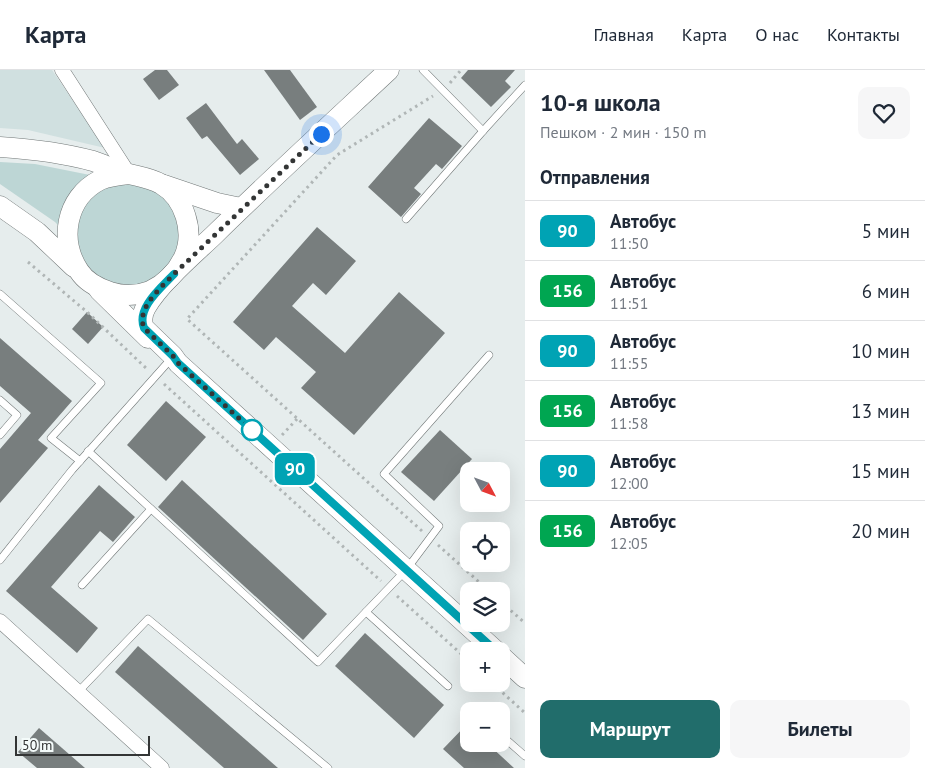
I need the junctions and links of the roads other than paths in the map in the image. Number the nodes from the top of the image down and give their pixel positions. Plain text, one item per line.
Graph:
1 (62, 70) edge
2 (389, 70) edge
3 (423, 70) edge
4 (525, 85) edge
5 (483, 131) junction
6 (0, 147) edge
7 (129, 174) junction
8 (163, 185) junction
9 (0, 206) edge
10 (241, 208) junction
11 (406, 219) dead end
12 (79, 272) junction
13 (174, 274) junction
14 (96, 287) junction
15 (0, 294) edge
16 (489, 355) dead end
17 (174, 362) junction
18 (0, 400) edge
19 (0, 435) edge
20 (88, 452) junction
21 (80, 461) junction
22 (151, 509) junction
23 (0, 560) edge
24 (406, 570) junction
25 (82, 585) dead end
26 (366, 612) junction
27 (0, 621) edge
28 (486, 642) edge
29 (510, 664) edge
30 (525, 678) edge
31 (448, 686) dead end
32 (79, 692) junction
33 (510, 743) edge
34 (525, 756) edge
35 (162, 768) edge
36 (328, 768) edge

1 - 7 street
2 - 10 main road
3 - 5 lane
4 - 5 lane
5 - 11 lane
6 - 7 main road
7 - 8 main road
7 - 12 main road
8 - 10 main road
8 - 13 main road
9 - 12 main road
10 - 13 main road
12 - 14 main road
13 - 14 main road
13 - 17 main road
14 - 17 main road
15 - 21 lane
16 - 24 lane
17 - 20 lane
17 - 24 main road
18 - 19 lane
20 - 21 lane
20 - 22 lane
21 - 23 lane
22 - 25 lane
22 - 26 lane
24 - 26 lane
24 - 28 main road
26 - 31 lane
27 - 32 street
29 - 30 main road
32 - 35 street
32 - 36 lane
33 - 34 lane

